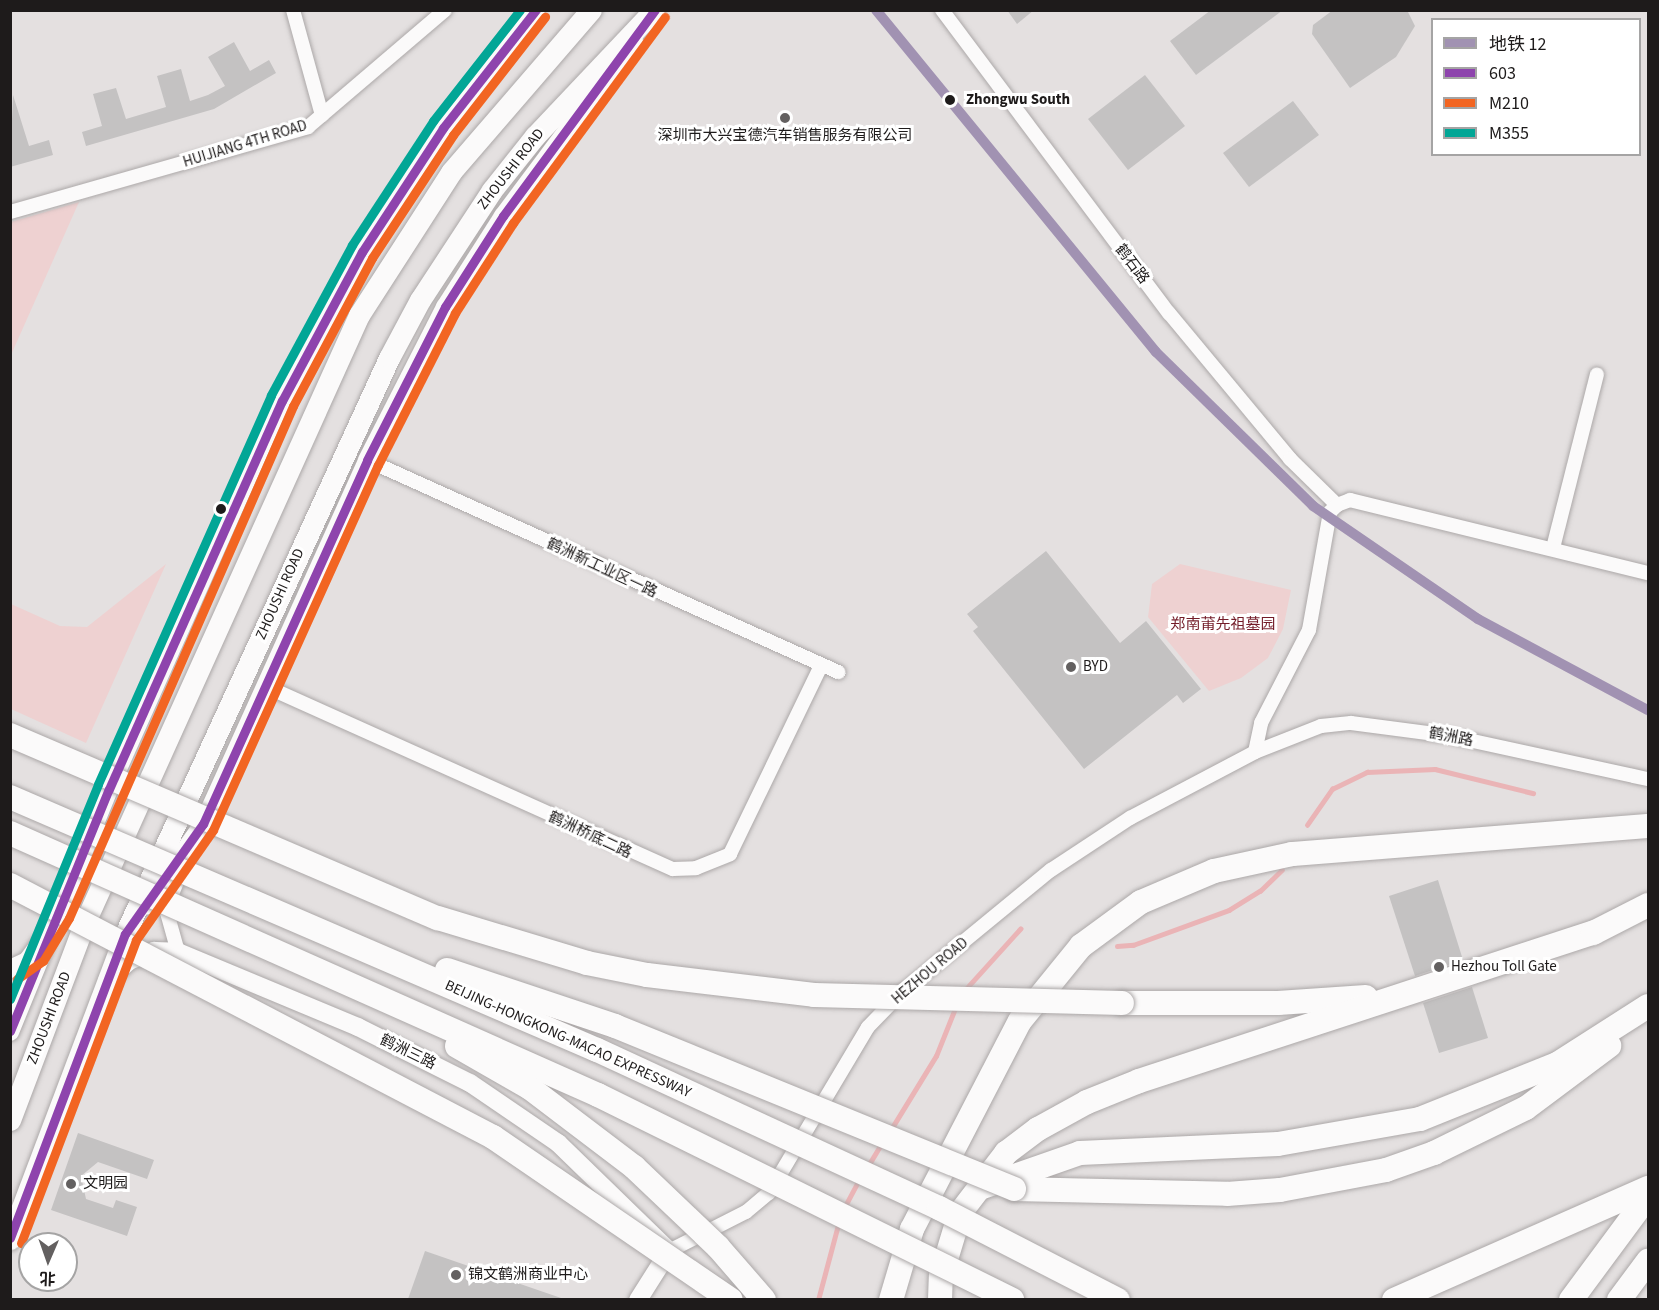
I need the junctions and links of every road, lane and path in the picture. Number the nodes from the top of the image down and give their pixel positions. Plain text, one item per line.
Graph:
1 (293, 10) edge
2 (445, 10) edge
3 (537, 10) edge
4 (591, 10) edge
5 (655, 10) edge
6 (942, 10) edge
7 (322, 116) junction
8 (10, 212) edge
9 (1597, 374) dead end
10 (347, 446) junction
11 (367, 460) junction
12 (1337, 505) junction
13 (331, 538) junction
14 (1553, 548) junction
15 (1648, 573) edge
16 (820, 668) junction
17 (838, 672) dead end
18 (265, 686) junction
19 (10, 735) edge
20 (1255, 752) junction
21 (1648, 779) edge
22 (10, 797) edge
23 (202, 824) junction
24 (1648, 825) edge
25 (10, 833) edge
26 (10, 885) edge
27 (1648, 906) edge
28 (58, 913) junction
29 (277, 913) junction
30 (125, 934) junction
31 (178, 952) junction
32 (10, 969) edge
33 (107, 981) junction
34 (1416, 991) junction
35 (1648, 1006) edge
36 (10, 1032) edge
37 (10, 1120) edge
38 (1648, 1188) edge
39 (975, 1190) junction
40 (1648, 1196) edge
41 (10, 1239) edge
42 (669, 1251) junction
43 (1648, 1261) edge
44 (638, 1299) edge
45 (711, 1299) edge
46 (731, 1299) edge
47 (764, 1299) edge
48 (891, 1299) edge
49 (940, 1299) edge
50 (1012, 1299) edge
51 (1118, 1299) edge
52 (1394, 1299) edge
53 (1570, 1299) edge
54 (1619, 1299) edge

1 - 7 street
2 - 7 street, HUIJIANG 4TH ROAD
3 - 28 main road
4 - 37 main road, ZHOUSHI ROAD
5 - 10 main road, ZHOUSHI ROAD
5 - 11 main road
6 - 12 street, 鹤石路
7 - 8 street, HUIJIANG 4TH ROAD
9 - 14 street
10 - 13 main road
10 - 30 main road, ZHOUSHI ROAD
11 - 13 main road
11 - 16 street, 鹤洲新工业区一路
12 - 14 street
12 - 20 street
13 - 18 main road
14 - 15 street
16 - 17 street, 鹤洲新工业区一路
16 - 18 street, 鹤洲桥底二路
18 - 23 main road
19 - 34 highway, bridge
20 - 21 street, 鹤洲路
20 - 42 street, HEZHOU ROAD
22 - 29 highway, BEIJING-HONGKONG-MACAO EXPRESSWAY, bridge
23 - 30 main road
23 - 31 street
24 - 48 highway
25 - 47 highway, bridge
25 - 50 highway, bridge
26 - 46 highway, bridge
27 - 34 highway
28 - 32 main road
28 - 36 main road
29 - 35 highway, bridge
29 - 51 highway, BEIJING-HONGKONG-MACAO EXPRESSWAY, bridge
30 - 33 main road, ZHOUSHI ROAD
31 - 33 main road, 鹤洲三路
31 - 42 main road, 鹤洲三路
33 - 41 main road, ZHOUSHI ROAD
34 - 39 highway
35 - 39 highway
38 - 52 highway
39 - 49 highway
40 - 53 highway
42 - 44 main road
42 - 45 street
43 - 54 highway

